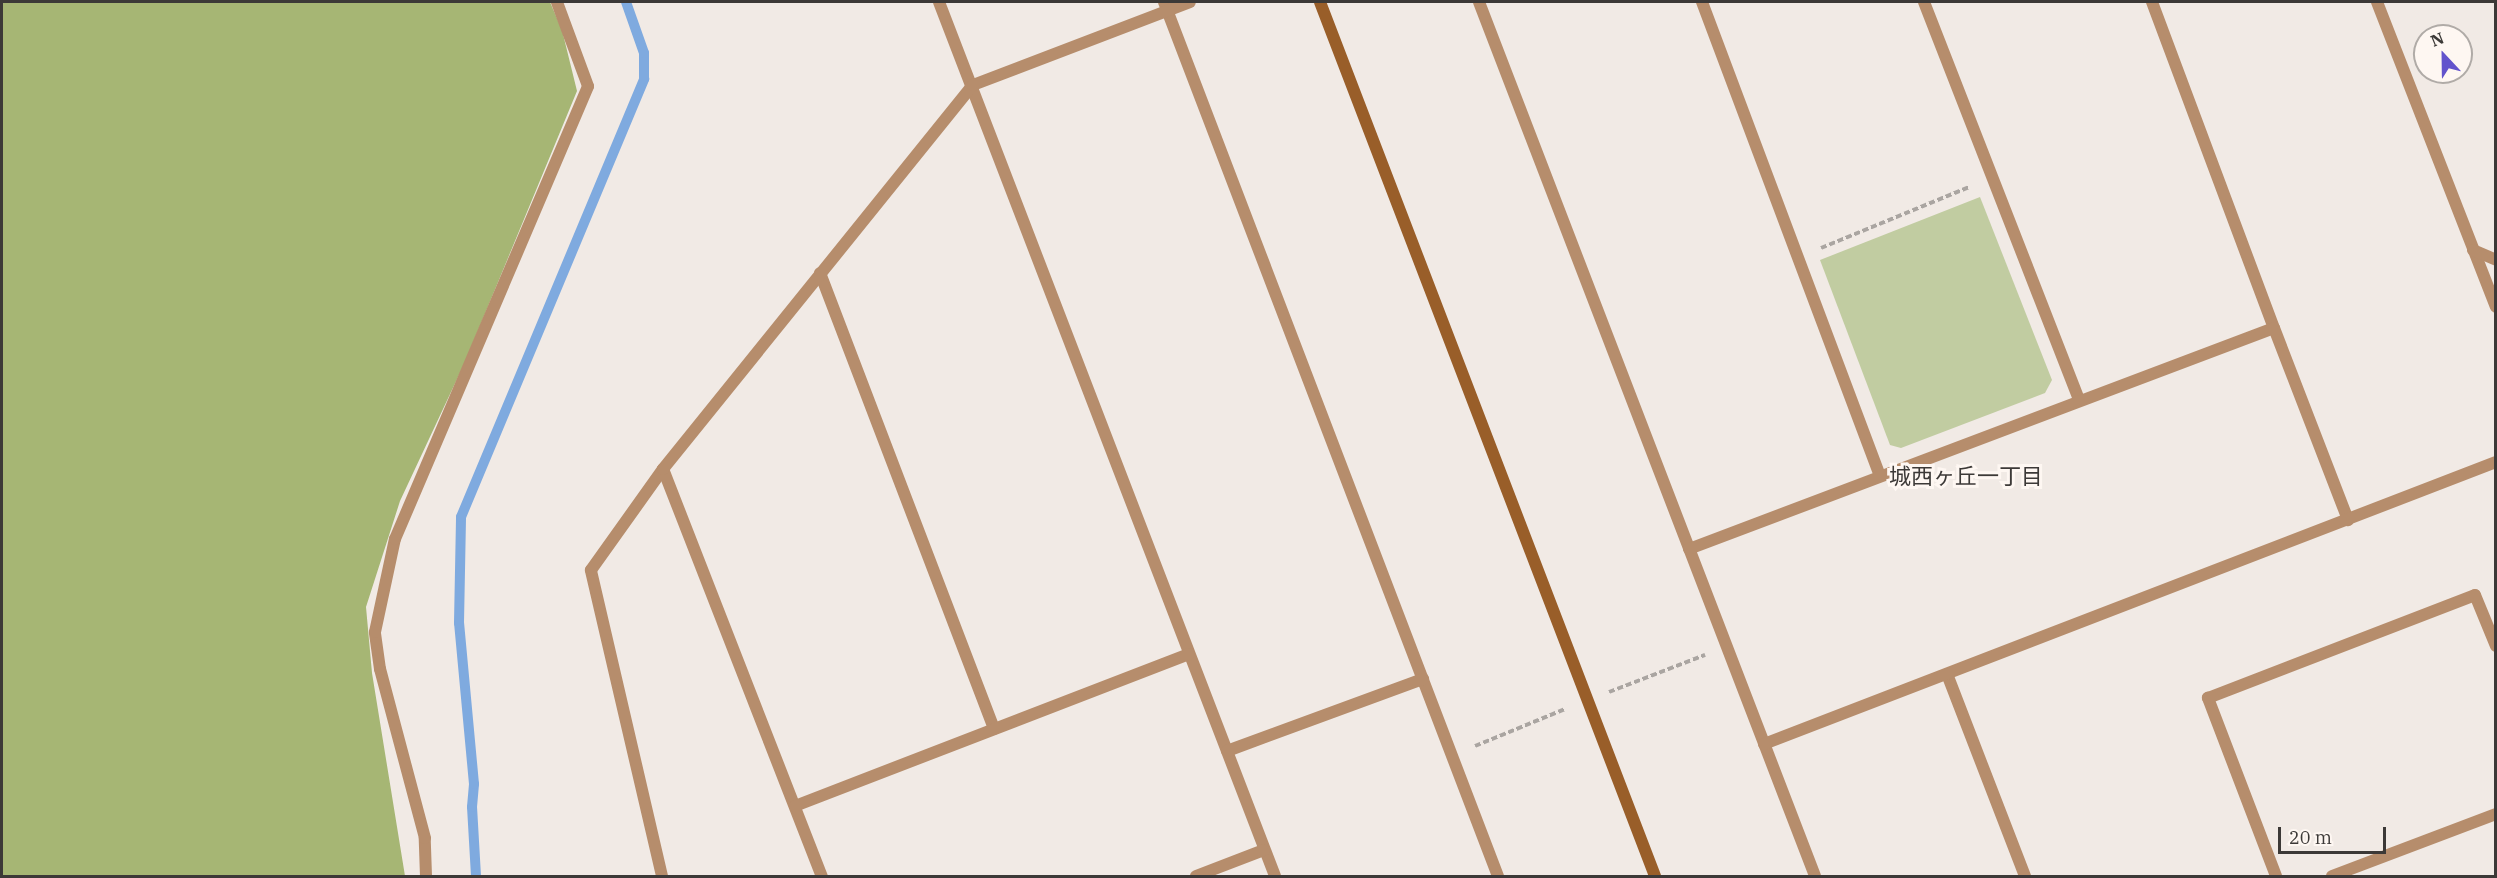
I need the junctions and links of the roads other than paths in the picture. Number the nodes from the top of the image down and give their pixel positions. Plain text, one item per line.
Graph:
1 (558, 2) edge
2 (939, 2) edge
3 (1190, 2) edge
4 (1320, 2) edge
5 (1479, 2) edge
6 (1702, 2) edge
7 (1924, 2) edge
8 (2152, 2) edge
9 (2377, 2) edge
10 (1166, 6) edge
11 (973, 85) junction
12 (2473, 250) junction
13 (2496, 260) edge
14 (820, 273) junction
15 (2496, 308) edge
16 (2274, 328) junction
17 (2079, 400) junction
18 (2496, 462) edge
19 (663, 469) junction
20 (1880, 476) junction
21 (2348, 520) junction
22 (1689, 549) junction
23 (2496, 646) edge
24 (1189, 654) junction
25 (1947, 674) junction
26 (1423, 679) junction
27 (994, 729) junction
28 (1764, 744) junction
29 (1227, 752) junction
30 (795, 806) junction
31 (2496, 814) edge
32 (1264, 850) junction
33 (426, 876) edge
34 (662, 876) edge
35 (822, 876) edge
36 (1196, 876) edge
37 (1275, 876) edge
38 (1498, 876) edge
39 (1655, 876) edge
40 (1815, 876) edge
41 (2025, 876) edge
42 (2276, 876) edge
43 (2332, 876) edge

1 - 33 street
2 - 11 street
3 - 10 street
4 - 39 street
5 - 22 street
6 - 20 street
7 - 17 street
8 - 16 street
9 - 12 street
10 - 11 street
10 - 26 street
11 - 14 street
11 - 24 street
12 - 13 street
12 - 15 street
14 - 19 street
14 - 27 street
16 - 17 street
16 - 21 street
17 - 20 street
18 - 21 street
19 - 30 street
19 - 34 street
20 - 22 street
21 - 25 street
22 - 28 street
23 - 42 street
24 - 27 street
24 - 29 street
25 - 28 street
25 - 41 street
26 - 29 street
26 - 38 street
27 - 30 street
28 - 40 street
29 - 32 street
30 - 35 street
31 - 43 street
32 - 36 street
32 - 37 street

